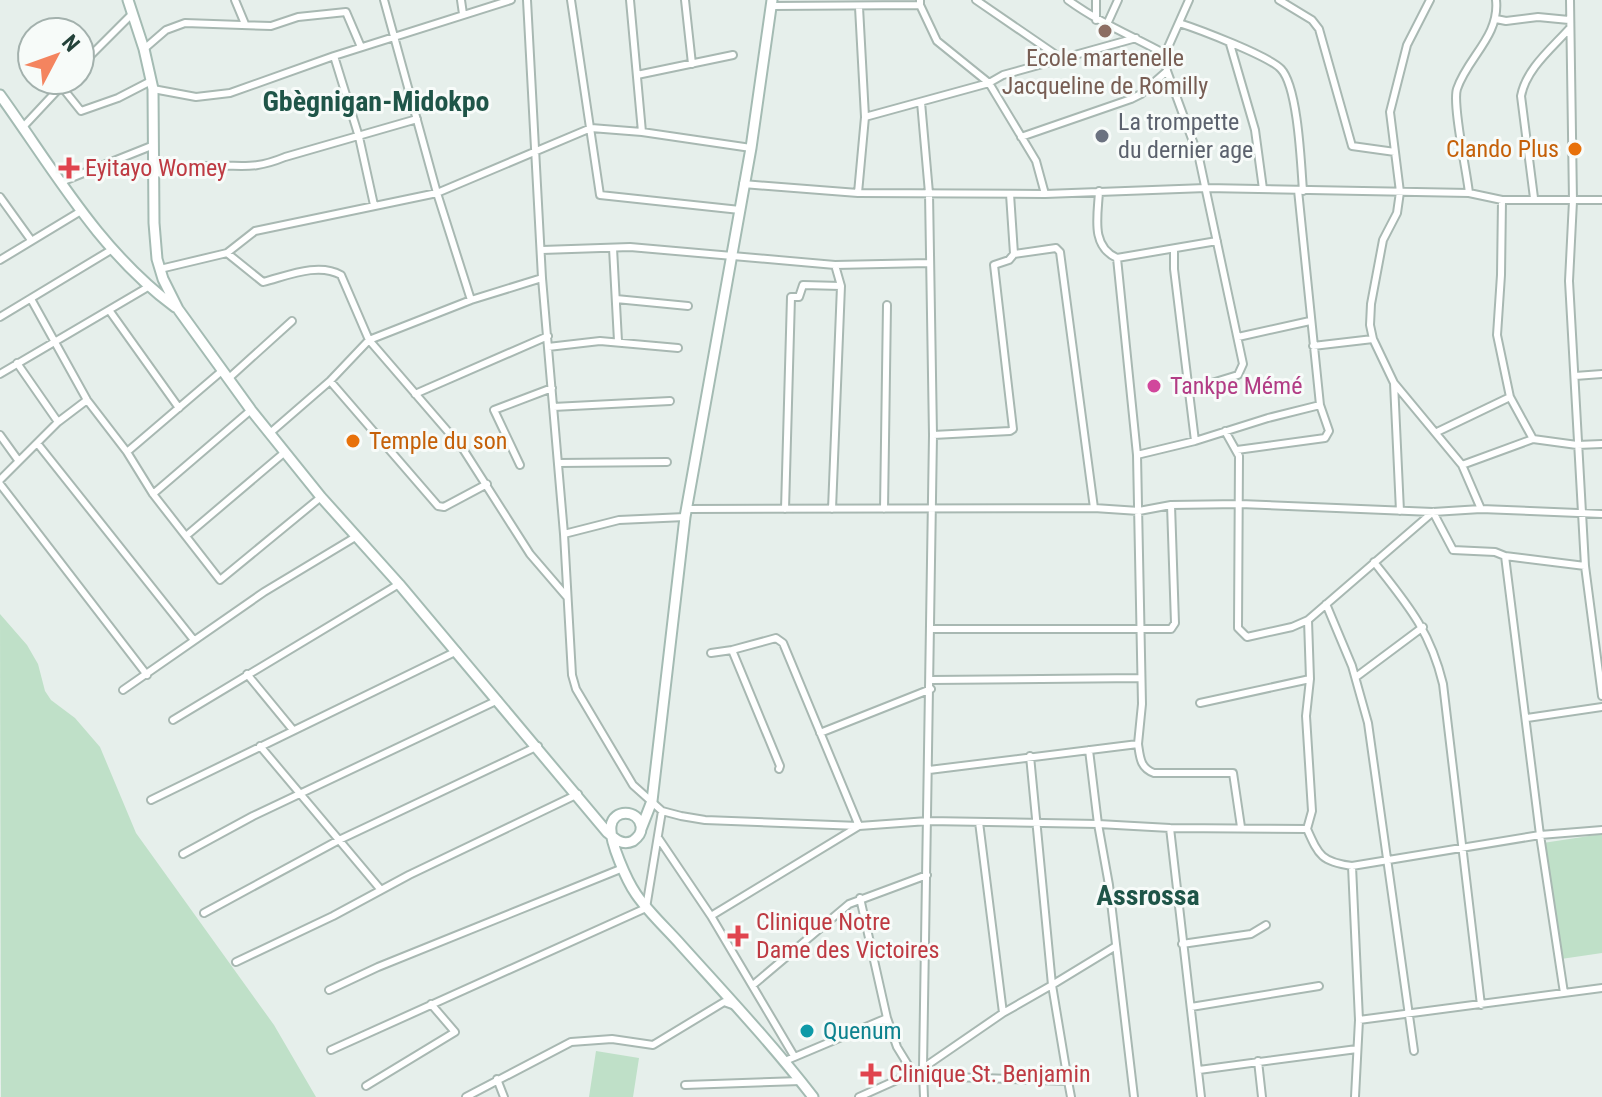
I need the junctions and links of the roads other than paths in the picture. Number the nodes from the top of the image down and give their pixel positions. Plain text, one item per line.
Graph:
1 (235, 0) edge
2 (384, 0) edge
3 (461, 0) edge
4 (511, 0) edge
5 (527, 0) edge
6 (571, 0) edge
7 (630, 0) edge
8 (685, 0) edge
9 (976, 0) edge
10 (1068, 0) edge
11 (1096, 0) edge
12 (1118, 0) edge
13 (1189, 0) edge
14 (1279, 0) edge
15 (1430, 0) edge
16 (1496, 0) edge
17 (1570, 0) edge
18 (920, 2) edge
19 (772, 3) edge
20 (132, 5) edge
21 (859, 7) junction
22 (463, 14) junction
23 (1496, 19) junction
24 (1096, 20) junction
25 (1569, 20) junction
26 (1108, 22) junction
27 (1179, 23) junction
28 (245, 24) junction
29 (1569, 29) junction
30 (395, 36) junction
31 (1136, 38) junction
32 (1230, 44) junction
33 (96, 47) edge
34 (361, 47) junction
35 (144, 49) junction
36 (1165, 54) junction
37 (733, 55) dead end
38 (334, 56) junction
39 (1063, 59) junction
40 (692, 64) junction
41 (1167, 71) junction
42 (637, 75) junction
43 (989, 83) junction
44 (152, 85) junction
45 (0, 95) edge
46 (52, 96) edge
47 (72, 96) edge
48 (921, 102) junction
49 (865, 117) junction
50 (417, 119) junction
51 (23, 127) junction
52 (591, 128) junction
53 (642, 132) junction
54 (359, 137) junction
55 (1021, 137) junction
56 (154, 145) junction
57 (751, 148) junction
58 (534, 150) junction
59 (1395, 152) junction
60 (155, 174) junction
61 (61, 182) junction
62 (743, 184) junction
63 (1206, 188) junction
64 (1263, 189) junction
65 (1301, 190) junction
66 (1099, 191) junction
67 (1400, 192) junction
68 (437, 193) junction
69 (858, 193) junction
70 (929, 193) junction
71 (1469, 193) junction
72 (1010, 194) junction
73 (1045, 194) junction
74 (0, 197) edge
75 (1534, 198) junction
76 (1502, 200) junction
77 (1602, 200) edge
78 (1573, 201) junction
79 (374, 205) junction
80 (740, 210) junction
81 (81, 211) junction
82 (31, 240) junction
83 (1217, 241) junction
84 (613, 248) junction
85 (1174, 249) junction
86 (111, 250) junction
87 (542, 250) junction
88 (227, 253) junction
89 (1014, 254) junction
90 (730, 257) junction
91 (1117, 258) junction
92 (0, 260) edge
93 (929, 263) junction
94 (835, 265) junction
95 (160, 269) junction
96 (542, 278) junction
97 (841, 286) junction
98 (148, 287) junction
99 (31, 299) junction
100 (616, 299) junction
101 (471, 300) junction
102 (887, 305) dead end
103 (688, 306) dead end
104 (178, 309) junction
105 (109, 310) junction
106 (0, 317) edge
107 (292, 321) dead end
108 (1310, 321) junction
109 (548, 336) junction
110 (1238, 337) junction
111 (1373, 339) junction
112 (369, 340) junction
113 (56, 341) junction
114 (618, 341) junction
115 (1313, 346) junction
116 (548, 347) junction
117 (678, 348) dead end
118 (17, 363) junction
119 (0, 374) edge
120 (226, 374) junction
121 (1602, 374) edge
122 (1575, 376) junction
123 (330, 381) junction
124 (1394, 383) junction
125 (552, 388) junction
126 (1189, 390) junction
127 (415, 394) junction
128 (1510, 397) junction
129 (87, 400) junction
130 (670, 401) dead end
131 (1320, 405) junction
132 (553, 407) junction
133 (179, 408) junction
134 (251, 410) junction
135 (58, 422) junction
136 (1225, 431) junction
137 (1437, 432) junction
138 (270, 433) junction
139 (0, 435) edge
140 (933, 435) junction
141 (1533, 439) junction
142 (1195, 441) junction
143 (37, 443) junction
144 (1602, 444) edge
145 (1577, 445) junction
146 (1237, 450) junction
147 (127, 452) junction
148 (285, 452) junction
149 (1137, 455) junction
150 (18, 460) junction
151 (667, 462) dead end
152 (558, 463) junction
153 (520, 465) dead end
154 (1462, 465) junction
155 (0, 482) edge
156 (487, 484) junction
157 (153, 494) junction
158 (321, 497) junction
159 (1240, 504) junction
160 (1171, 505) junction
161 (1094, 508) junction
162 (785, 509) junction
163 (832, 509) junction
164 (884, 509) junction
165 (931, 509) junction
166 (1481, 509) junction
167 (1139, 511) junction
168 (1400, 511) junction
169 (1433, 512) junction
170 (686, 513) junction
171 (1582, 514) junction
172 (1602, 514) edge
173 (564, 534) junction
174 (186, 536) junction
175 (357, 536) junction
176 (1505, 556) junction
177 (1374, 562) junction
178 (1585, 566) junction
179 (399, 584) junction
180 (567, 598) junction
181 (1326, 604) junction
182 (1308, 620) junction
183 (1423, 627) junction
184 (932, 629) junction
185 (1141, 630) junction
186 (193, 639) junction
187 (732, 650) junction
188 (457, 651) junction
189 (711, 653) dead end
190 (247, 674) junction
191 (147, 675) junction
192 (1356, 677) junction
193 (1141, 678) junction
194 (1310, 679) junction
195 (931, 680) junction
196 (931, 689) junction
197 (123, 690) dead end
198 (1602, 696) edge
199 (498, 700) junction
200 (1200, 703) dead end
201 (1602, 707) edge
202 (1527, 718) junction
203 (173, 720) dead end
204 (293, 730) junction
205 (820, 733) junction
206 (1138, 744) junction
207 (260, 746) junction
208 (538, 746) junction
209 (1089, 750) junction
210 (1030, 756) junction
211 (779, 769) dead end
212 (929, 770) junction
213 (301, 794) junction
214 (578, 794) junction
215 (151, 800) dead end
216 (652, 801) junction
217 (662, 811) junction
218 (928, 821) junction
219 (979, 822) junction
220 (1035, 822) junction
221 (1098, 824) junction
222 (859, 826) junction
223 (1241, 827) junction
224 (1170, 828) junction
225 (1307, 829) junction
226 (1602, 830) edge
227 (640, 832) junction
228 (1540, 835) junction
229 (612, 836) junction
230 (659, 839) junction
231 (339, 840) junction
232 (1461, 848) junction
233 (183, 854) dead end
234 (1390, 860) junction
235 (1352, 866) junction
236 (623, 868) junction
237 (927, 875) junction
238 (381, 890) junction
239 (860, 898) junction
240 (646, 908) junction
241 (204, 913) dead end
242 (711, 916) junction
243 (1266, 925) dead end
244 (1182, 944) junction
245 (1116, 946) junction
246 (236, 962) dead end
247 (753, 985) junction
248 (1052, 985) junction
249 (1319, 986) dead end
250 (1602, 988) edge
251 (329, 990) dead end
252 (1564, 993) junction
253 (431, 1004) junction
254 (1481, 1005) junction
255 (735, 1006) junction
256 (1191, 1007) junction
257 (1003, 1013) junction
258 (1408, 1013) junction
259 (887, 1018) junction
260 (1359, 1020) junction
261 (1357, 1049) junction
262 (331, 1050) dead end
263 (1414, 1051) dead end
264 (790, 1058) junction
265 (1258, 1061) junction
266 (1199, 1070) junction
267 (923, 1072) junction
268 (913, 1073) junction
269 (497, 1079) junction
270 (801, 1081) junction
271 (1068, 1081) junction
272 (685, 1085) dead end
273 (366, 1086) dead end
274 (466, 1097) edge
275 (504, 1097) edge
276 (813, 1097) edge
277 (859, 1097) edge
278 (924, 1097) edge
279 (1071, 1097) edge
280 (1134, 1097) edge
281 (1201, 1097) edge
282 (1262, 1097) edge
283 (1355, 1097) edge

1 - 28 street
2 - 30 street
3 - 22 street
4 - 22 street
5 - 58 street
6 - 52 street
7 - 42 street
8 - 40 street
9 - 39 street
10 - 24 street
11 - 24 street
12 - 26 street
13 - 27 street
14 - 59 street
15 - 59 street
16 - 23 street
17 - 25 street
18 - 21 street
18 - 43 street
19 - 21 street
19 - 57 main road
20 - 33 street
20 - 35 main road
21 - 49 street
22 - 30 street
23 - 25 street
23 - 71 street
24 - 26 street
25 - 29 street
26 - 31 street
27 - 32 street
27 - 36 street
28 - 34 street
28 - 35 street
29 - 75 street
29 - 78 street
30 - 34 street
30 - 50 street
31 - 36 street
31 - 39 street
32 - 64 street
32 - 65 street
34 - 38 street
35 - 44 main road
36 - 41 street
37 - 40 street
38 - 44 street
38 - 54 street
39 - 43 street
40 - 42 street
41 - 55 street
41 - 63 street
42 - 53 street
43 - 48 street
43 - 55 street
44 - 47 street
44 - 56 main road
45 - 51 main road
46 - 51 street
48 - 49 street
48 - 70 street
49 - 69 street
50 - 54 street
50 - 68 street
51 - 61 main road
52 - 53 street
52 - 58 street
52 - 80 street
53 - 57 street
54 - 60 street
54 - 79 street
55 - 73 street
56 - 60 main road
56 - 61 street
57 - 62 main road
58 - 68 street
58 - 87 street
59 - 67 street
60 - 95 main road
61 - 81 main road
62 - 69 street
62 - 80 main road
63 - 64 street
63 - 66 street
63 - 83 street
64 - 65 street
65 - 67 street
65 - 108 street
66 - 73 street
66 - 91 street
67 - 71 street
67 - 111 street
68 - 79 street
68 - 101 street
69 - 70 street
70 - 72 street
70 - 93 street
71 - 76 street
72 - 73 street
72 - 89 street
74 - 82 street
75 - 76 street
75 - 78 street
76 - 128 street
77 - 78 street
78 - 122 street
79 - 88 street
80 - 90 main road
81 - 82 street
81 - 86 main road
82 - 92 street
83 - 85 street
83 - 110 street
84 - 87 street
84 - 90 street
84 - 100 street
85 - 91 street
85 - 126 street
86 - 98 main road
86 - 99 street
87 - 96 street
88 - 95 street
88 - 112 street
89 - 140 street
89 - 161 street
90 - 94 street
90 - 170 main road
91 - 149 street
93 - 94 street
93 - 140 street
94 - 97 street
95 - 104 main road
96 - 101 street
96 - 109 street
97 - 162 street
97 - 163 street
98 - 104 main road
98 - 105 street
99 - 106 street
99 - 113 street
100 - 103 street
100 - 114 street
101 - 112 street
102 - 164 street
104 - 120 main road
105 - 113 street
105 - 133 street
107 - 120 street
108 - 110 street
108 - 115 street
109 - 116 street
109 - 127 street
110 - 126 street
111 - 115 street
111 - 124 street
112 - 123 street
112 - 127 street
113 - 118 street
113 - 129 street
114 - 116 street
114 - 117 street
115 - 131 street
116 - 125 street
118 - 119 street
118 - 135 street
120 - 133 street
120 - 134 main road
121 - 122 street
122 - 145 street
123 - 138 street
123 - 156 street
124 - 137 street
124 - 168 street
125 - 132 street
125 - 153 street
126 - 142 street
127 - 156 street
128 - 137 street
128 - 141 street
129 - 135 street
129 - 147 street
130 - 132 street
131 - 136 street
131 - 146 street
132 - 152 street
133 - 147 street
134 - 138 main road
134 - 157 street
135 - 143 street
136 - 142 street
136 - 146 street
137 - 154 street
138 - 148 main road
139 - 150 street
140 - 165 street
141 - 145 street
141 - 154 street
142 - 149 street
143 - 150 street
143 - 186 street
144 - 145 street
145 - 171 street
146 - 159 street
147 - 157 street
148 - 158 main road
148 - 174 street
149 - 167 street
150 - 155 street
151 - 152 street
152 - 173 street
154 - 166 street
155 - 191 street
156 - 180 street
157 - 174 street
158 - 174 street
158 - 175 main road
159 - 160 street
159 - 168 street
159 - 182 street
160 - 167 street
160 - 185 street
161 - 165 street
161 - 167 street
162 - 163 street
162 - 170 street
163 - 164 street
164 - 165 street
165 - 184 street
166 - 169 street
166 - 171 street
167 - 185 street
168 - 169 street
169 - 176 street
169 - 177 street
170 - 173 street
170 - 216 main road
171 - 172 street
171 - 178 street
173 - 180 street
175 - 179 main road
175 - 186 street
176 - 178 street
176 - 202 street
177 - 181 street
177 - 183 street
178 - 198 street
179 - 188 main road
179 - 190 street
180 - 216 street
181 - 182 street
181 - 192 street
182 - 194 street
183 - 192 street
183 - 232 street
184 - 185 street
184 - 195 street
185 - 193 street
186 - 191 street
187 - 189 street
187 - 205 street
187 - 211 street
188 - 199 main road
188 - 204 street
190 - 203 street
190 - 204 street
191 - 197 street
192 - 234 street
193 - 195 street
193 - 206 street
194 - 200 street
194 - 225 street
195 - 196 street
196 - 205 street
196 - 212 street
199 - 208 main road
199 - 213 street
201 - 202 street
202 - 228 street
204 - 207 street
205 - 222 street
206 - 209 street
206 - 223 street
207 - 213 street
207 - 215 street
208 - 214 main road
208 - 231 street
209 - 210 street
209 - 221 street
210 - 212 street
210 - 220 street
212 - 218 street
213 - 231 street
213 - 233 street
214 - 229 main road
214 - 238 street
216 - 217 street
216 - 227 main road
217 - 222 street
217 - 230 street
218 - 219 street
218 - 222 street
218 - 237 street
219 - 220 street
219 - 257 street
220 - 221 street
220 - 248 street
221 - 224 street
221 - 245 street
222 - 242 street
223 - 224 street
223 - 225 street
224 - 244 street
225 - 235 street
226 - 228 street
227 - 229 main road
227 - 229 main road
228 - 232 street
228 - 252 street
229 - 236 main road
230 - 240 street
230 - 242 street
231 - 238 street
231 - 241 street
232 - 234 street
232 - 254 street
234 - 235 street
234 - 258 street
235 - 260 street
236 - 240 main road
236 - 251 street
237 - 239 street
237 - 267 street
238 - 246 street
239 - 247 street
239 - 259 street
240 - 253 street
240 - 255 main road
242 - 247 street
243 - 244 street
244 - 256 street
245 - 248 street
245 - 280 street
247 - 264 street
248 - 257 street
248 - 271 street
249 - 256 street
250 - 252 street
252 - 254 street
253 - 262 street
253 - 273 street
254 - 258 street
255 - 264 main road
255 - 269 street
256 - 266 street
257 - 267 street
258 - 260 street
258 - 263 street
259 - 264 street
259 - 268 street
260 - 261 street
261 - 265 street
261 - 283 street
264 - 270 main road
265 - 266 street
265 - 282 street
266 - 281 street
267 - 268 street
267 - 271 street
267 - 278 street
268 - 277 street
269 - 274 street
269 - 275 street
270 - 272 street
270 - 276 main road
271 - 279 street

